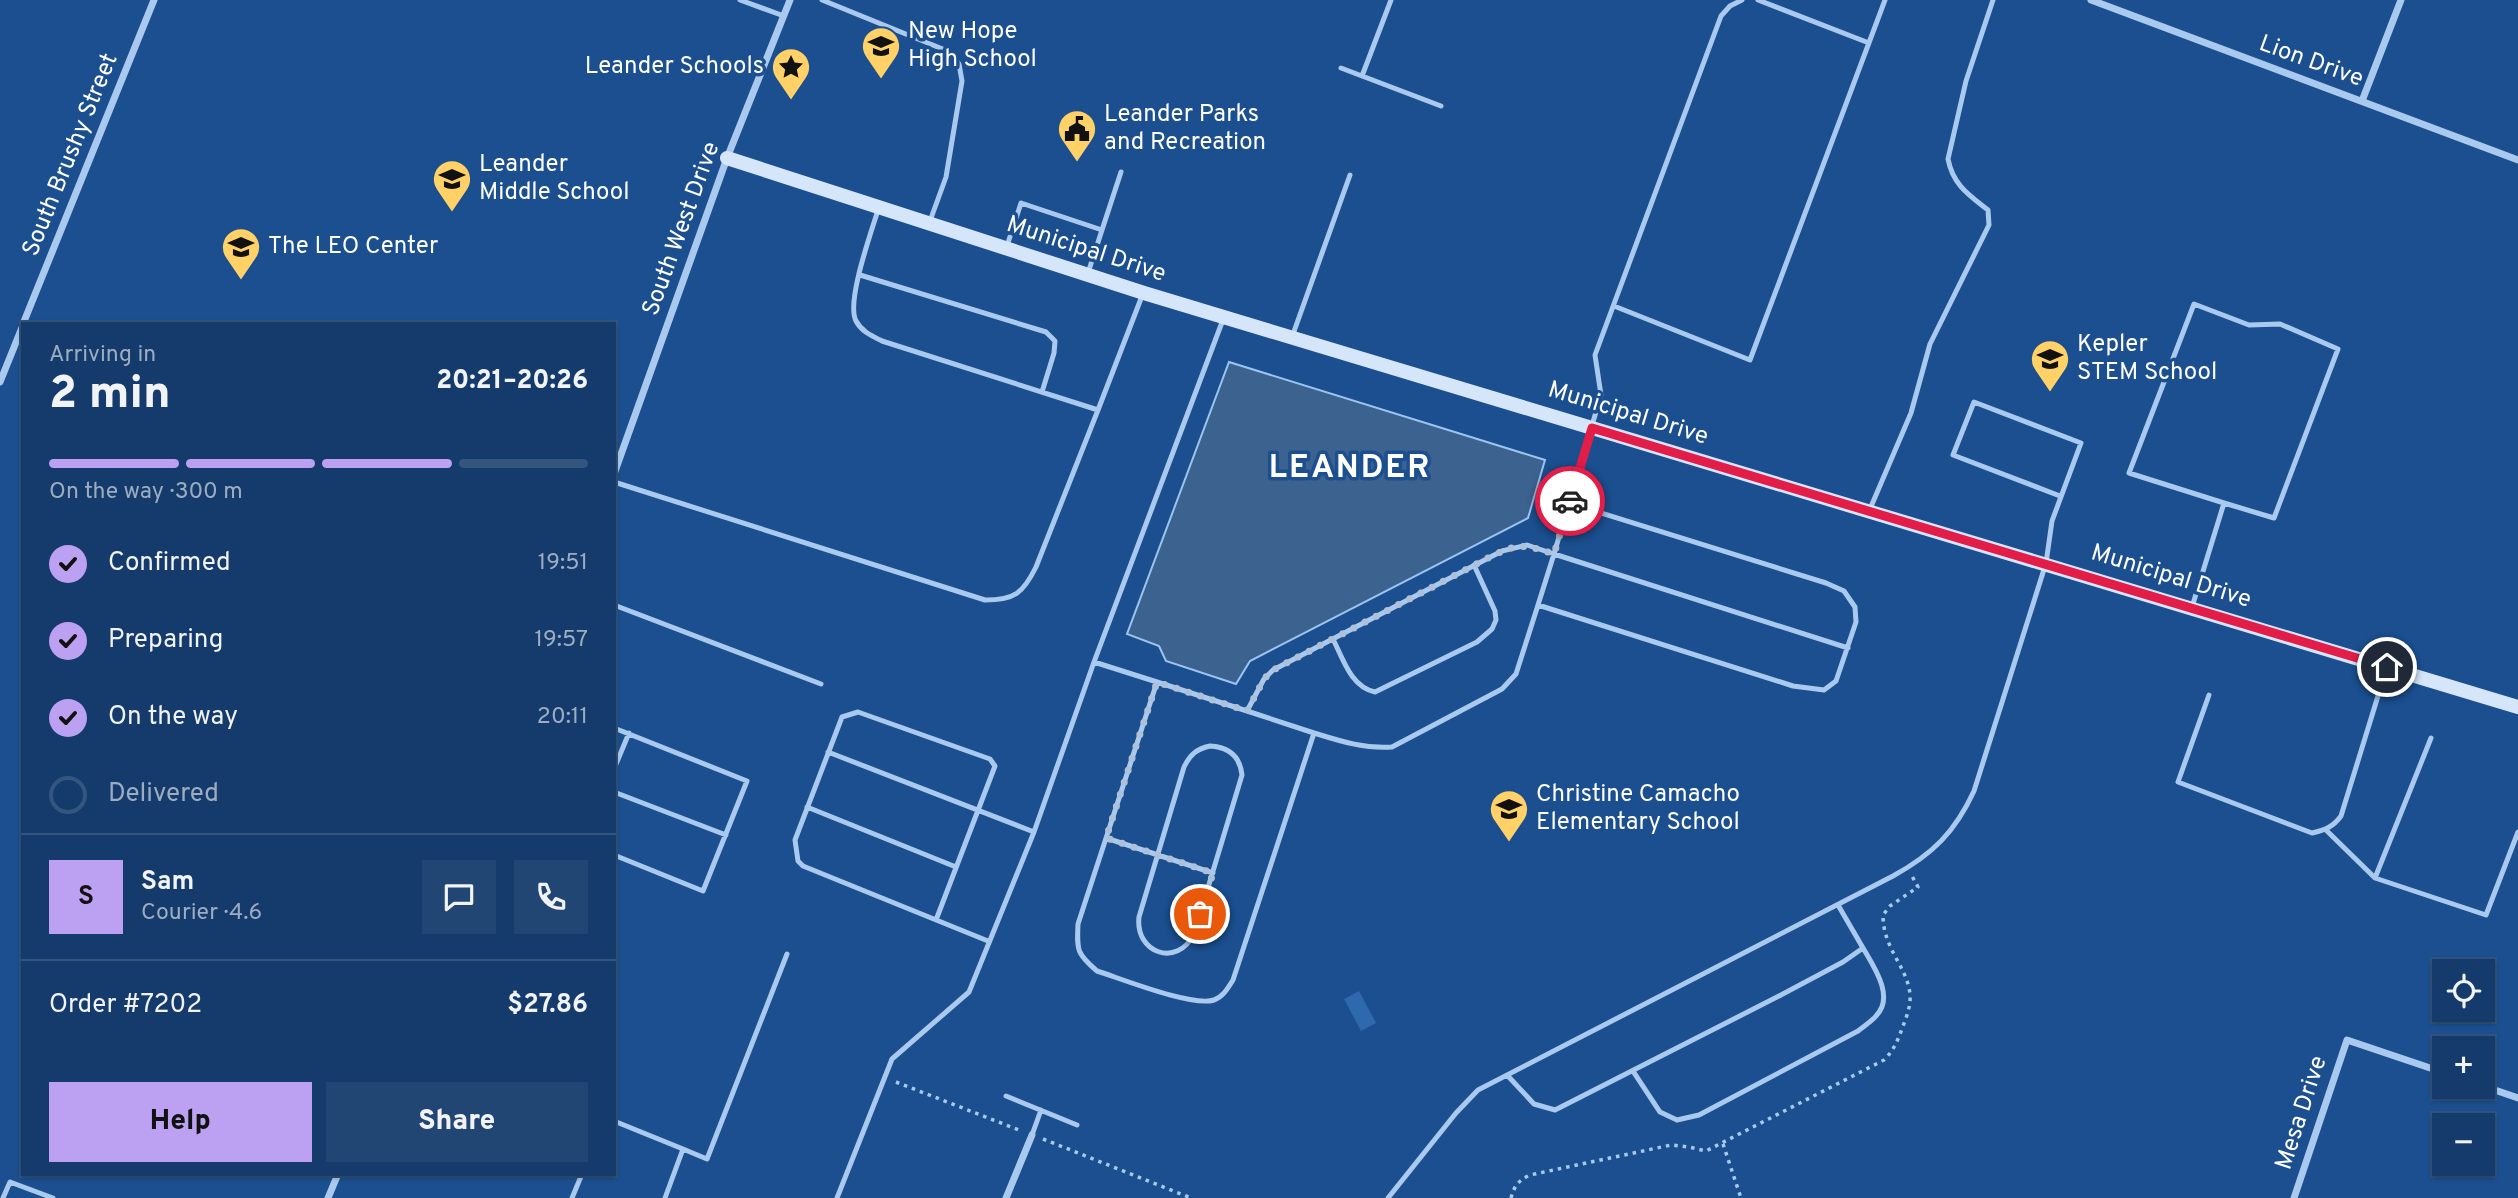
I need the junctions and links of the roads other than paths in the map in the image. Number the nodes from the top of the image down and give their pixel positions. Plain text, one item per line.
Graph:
1 (154, 0) edge
2 (740, 0) edge
3 (790, 0) edge
4 (822, 0) edge
5 (1391, 0) edge
6 (1742, 0) edge
7 (1758, 0) edge
8 (1885, 0) edge
9 (1993, 0) edge
10 (2091, 0) edge
11 (2401, 0) edge
12 (785, 16) junction
13 (1869, 43) junction
14 (1340, 68) dead end
15 (1362, 76) junction
16 (2362, 101) junction
17 (1441, 106) dead end
18 (727, 158) junction
19 (2518, 160) edge
20 (1121, 172) dead end
21 (1350, 175) dead end
22 (878, 208) junction
23 (929, 224) junction
24 (1102, 230) junction
25 (1006, 249) junction
26 (860, 275) junction
27 (1087, 275) junction
28 (1144, 293) junction
29 (1614, 306) junction
30 (1224, 317) junction
31 (24, 322) edge
32 (21, 329) edge
33 (1292, 337) junction
34 (0, 382) edge
35 (1042, 392) junction
36 (1098, 410) junction
37 (1592, 428) junction
38 (616, 468) edge
39 (616, 483) edge
40 (2060, 496) junction
41 (1569, 503) junction
42 (2224, 503) junction
43 (1869, 510) junction
44 (1554, 554) junction
45 (2046, 563) junction
46 (1474, 565) junction
47 (1538, 605) junction
48 (616, 606) edge
49 (2192, 607) junction
50 (1333, 639) junction
51 (1848, 648) junction
52 (1094, 662) junction
53 (2387, 667) junction
54 (1157, 682) junction
55 (821, 684) dead end
56 (2209, 695) dead end
57 (2518, 706) edge
58 (1247, 711) junction
59 (616, 729) edge
60 (629, 733) junction
61 (1314, 733) junction
62 (2431, 738) dead end
63 (828, 752) junction
64 (616, 764) edge
65 (616, 793) edge
66 (807, 807) junction
67 (978, 811) junction
68 (2326, 830) junction
69 (1034, 832) junction
70 (2518, 832) edge
71 (726, 835) junction
72 (1106, 838) junction
73 (1157, 855) junction
74 (616, 856) edge
75 (956, 867) junction
76 (1213, 873) junction
77 (2375, 878) junction
78 (1838, 905) junction
79 (936, 920) junction
80 (988, 941) junction
81 (1863, 948) junction
82 (787, 954) dead end
83 (2432, 1069) edge
84 (1633, 1071) junction
85 (1507, 1075) junction
86 (2495, 1090) edge
87 (1006, 1096) dead end
88 (2518, 1098) edge
89 (1041, 1111) junction
90 (616, 1122) edge
91 (1077, 1125) dead end
92 (1032, 1135) joint
93 (683, 1149) junction
94 (337, 1176) edge
95 (581, 1176) edge
96 (3, 1198) edge
97 (53, 1198) edge
98 (328, 1198) edge
99 (572, 1198) edge
100 (665, 1198) edge
101 (837, 1198) edge
102 (1006, 1198) edge
103 (1388, 1198) edge
104 (2294, 1198) edge

1 - 31 street, South Brushy Street
2 - 12 lane
3 - 12 street, South West Drive
4 - 23 lane
5 - 15 lane
6 - 29 lane
7 - 13 lane
8 - 13 lane
9 - 43 lane
10 - 16 street, Lion Drive
11 - 16 street
12 - 18 street, South West Drive
13 - 29 lane
14 - 15 lane
15 - 17 lane
16 - 19 street, Lion Drive
18 - 22 street, Municipal Drive
18 - 38 street, South West Drive
20 - 24 lane
21 - 33 lane
22 - 23 street, Municipal Drive
22 - 26 lane
23 - 25 street, Municipal Drive
24 - 25 lane
24 - 27 lane
25 - 27 street, Municipal Drive
26 - 35 lane
26 - 35 lane
27 - 28 street, Municipal Drive
28 - 30 street, Municipal Drive
28 - 36 lane
29 - 37 lane
30 - 33 street, Municipal Drive
30 - 52 lane
32 - 34 street, South Brushy Street
33 - 37 street, Municipal Drive
35 - 36 lane
36 - 39 lane
37 - 41 lane
37 - 43 street, Municipal Drive
40 - 40 lane
40 - 45 lane
41 - 44 lane
41 - 51 lane
42 - 42 lane
42 - 49 lane
43 - 45 street, Municipal Drive
44 - 46 lane
44 - 47 lane
44 - 51 lane
45 - 49 street, Municipal Drive
45 - 78 lane
46 - 50 lane
46 - 50 lane
47 - 51 lane
47 - 61 lane
48 - 55 lane
49 - 53 street, Municipal Drive
50 - 58 lane
52 - 54 lane
52 - 69 lane
53 - 57 street, Municipal Drive
53 - 68 lane
54 - 58 lane
54 - 72 lane
56 - 68 lane
58 - 61 lane
59 - 60 lane
60 - 64 lane
60 - 71 lane
61 - 72 lane
62 - 77 lane
63 - 66 lane
63 - 67 lane
63 - 67 lane
65 - 71 lane
66 - 75 lane
66 - 79 lane
67 - 69 lane
67 - 75 lane
68 - 77 lane
69 - 80 lane
70 - 77 lane
71 - 74 lane
72 - 73 lane
73 - 76 lane
73 - 76 lane
73 - 76 lane
75 - 79 lane
78 - 81 lane
78 - 85 lane
79 - 80 lane
80 - 101 lane
81 - 84 lane
81 - 84 lane
82 - 93 lane
83 - 104 street, Mesa Drive
84 - 85 lane
85 - 103 lane
86 - 88 street
87 - 89 lane
89 - 91 lane
89 - 92 lane
90 - 93 lane
92 - 102 street
93 - 100 lane
94 - 98 street
95 - 99 lane
96 - 97 lane

